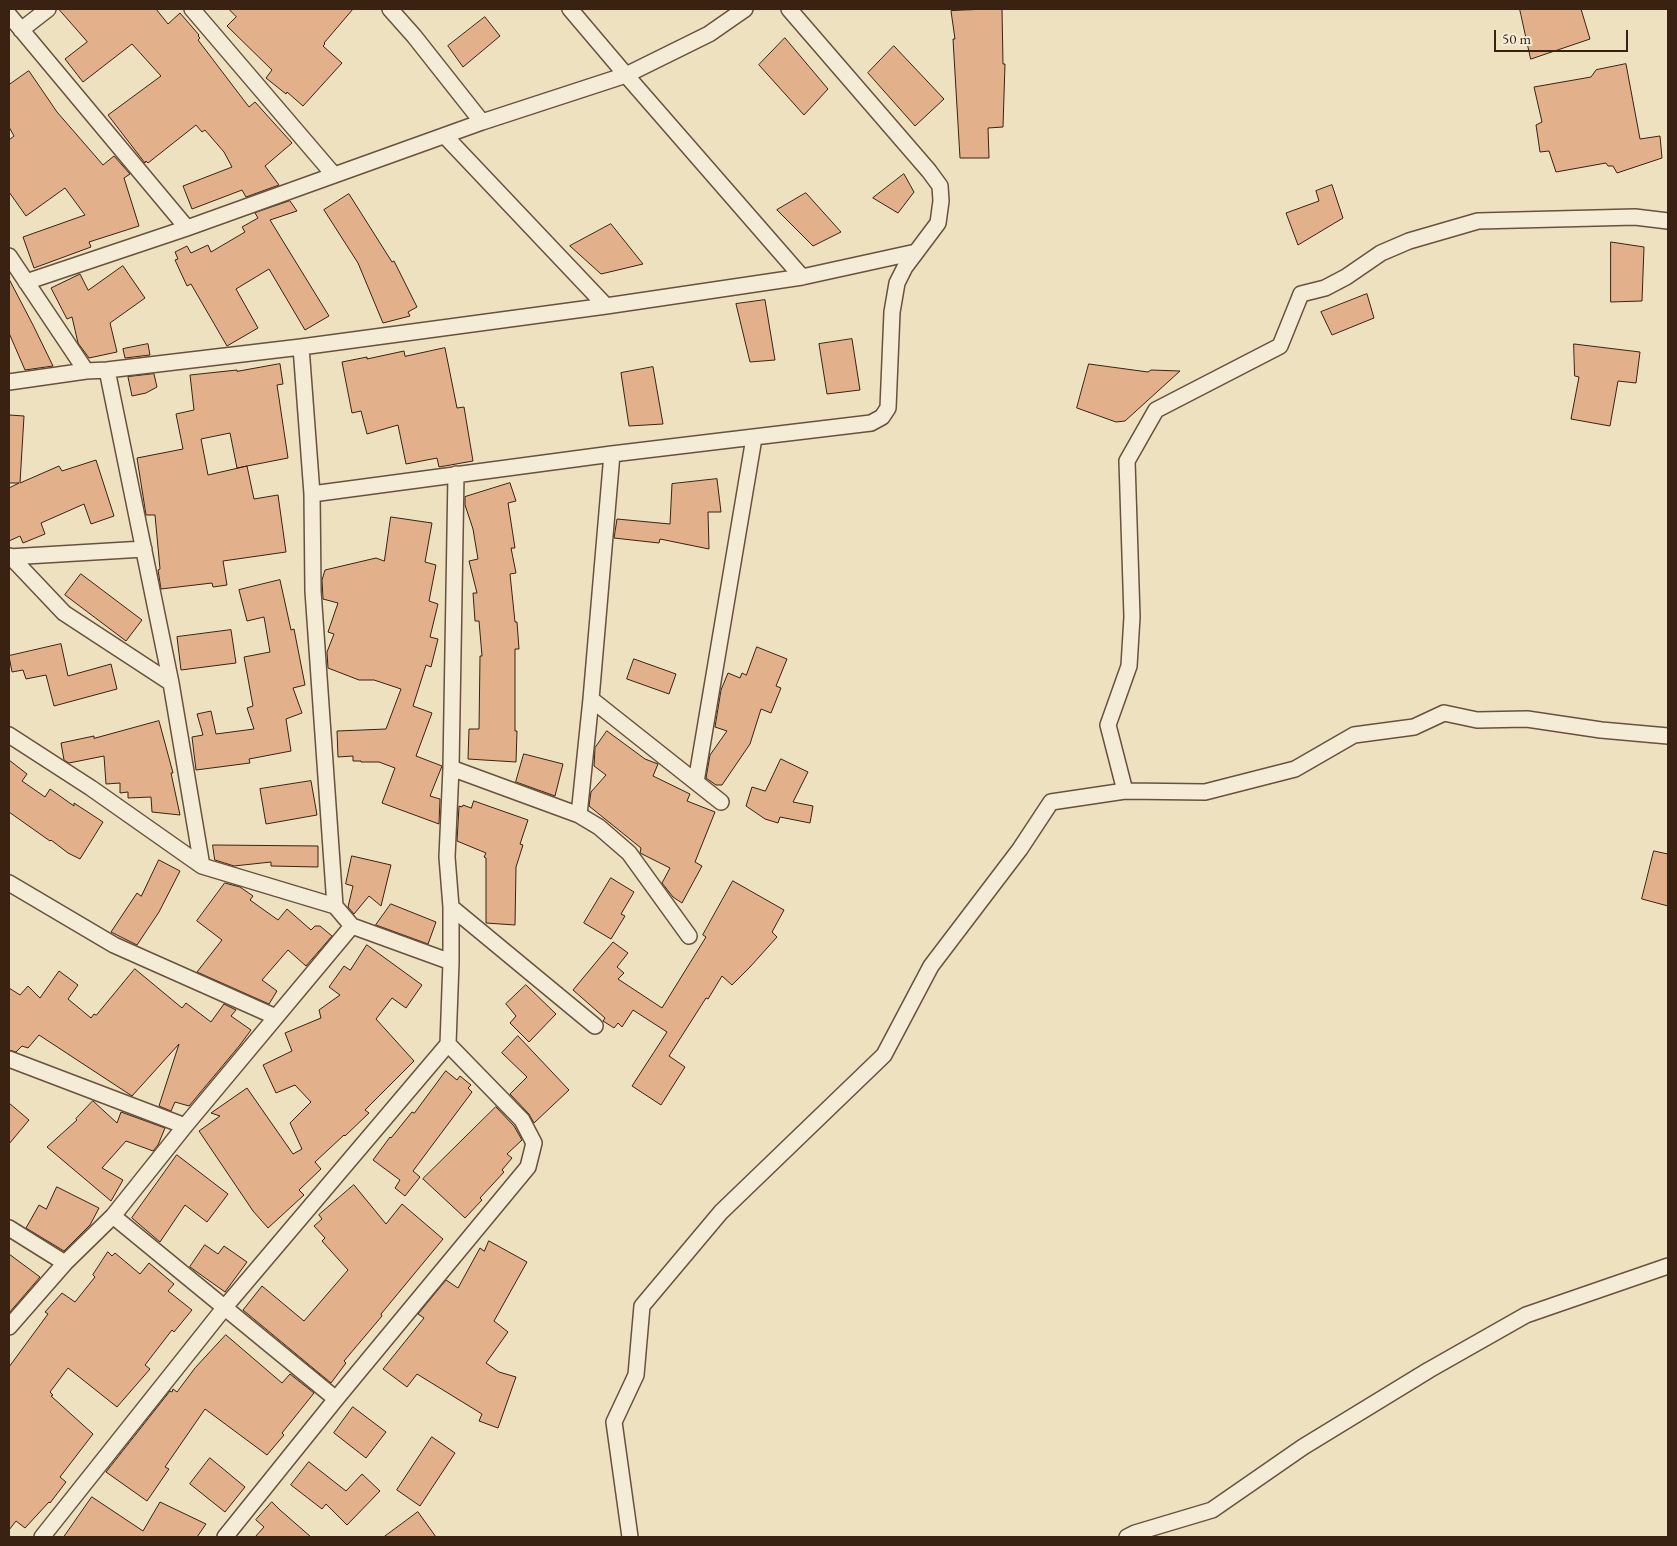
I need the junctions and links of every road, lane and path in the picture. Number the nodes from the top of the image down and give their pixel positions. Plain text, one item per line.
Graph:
1 (48, 9) edge
2 (192, 9) edge
3 (390, 9) edge
4 (570, 9) edge
5 (744, 9) edge
6 (789, 9) edge
7 (9, 15) edge
8 (21, 30) junction
9 (626, 75) junction
10 (482, 122) junction
11 (445, 136) junction
12 (334, 175) junction
13 (1668, 220) edge
14 (187, 228) junction
15 (916, 252) junction
16 (9, 256) edge
17 (802, 277) junction
18 (26, 282) junction
19 (606, 306) junction
20 (301, 347) junction
21 (86, 370) junction
22 (107, 370) junction
23 (9, 382) edge
24 (754, 438) junction
25 (612, 454) junction
26 (456, 474) junction
27 (312, 494) junction
28 (144, 549) junction
29 (9, 556) edge
30 (170, 683) junction
31 (592, 699) junction
32 (9, 735) edge
33 (1668, 736) edge
34 (451, 768) junction
35 (696, 782) junction
36 (1124, 791) junction
37 (721, 802) dead end
38 (579, 815) junction
39 (202, 866) junction
40 (9, 883) edge
41 (334, 906) junction
42 (451, 907) junction
43 (352, 926) junction
44 (689, 936) dead end
45 (451, 962) junction
46 (276, 1017) junction
47 (595, 1026) dead end
48 (448, 1044) junction
49 (9, 1059) edge
50 (185, 1126) junction
51 (113, 1216) junction
52 (9, 1228) edge
53 (65, 1263) junction
54 (1668, 1266) edge
55 (225, 1307) junction
56 (9, 1327) edge
57 (336, 1399) junction
58 (42, 1537) edge
59 (225, 1537) edge
60 (630, 1537) edge
61 (1127, 1537) edge

1 - 8 street
2 - 12 street
3 - 10 street
4 - 9 street
5 - 9 street
6 - 15 street
7 - 8 street
8 - 14 street
9 - 10 street
9 - 17 street
10 - 11 street
11 - 12 street
11 - 19 street
12 - 14 street
13 - 36 street
14 - 18 street
15 - 17 street
15 - 24 street
16 - 18 street
17 - 19 street
18 - 21 street
19 - 20 street
20 - 22 street
20 - 27 street
21 - 22 street
21 - 23 street
22 - 28 street
24 - 25 street
24 - 35 street
25 - 26 street
25 - 31 street
26 - 27 street
26 - 34 street
27 - 41 street
28 - 29 street
28 - 30 street
29 - 30 street
30 - 39 street
31 - 35 street
31 - 38 street
32 - 39 street
33 - 36 street
34 - 38 street
34 - 42 street
35 - 37 street
36 - 60 street
38 - 44 street
39 - 41 street
40 - 46 street
41 - 43 street
42 - 45 street
42 - 47 street
43 - 45 street
43 - 46 street
45 - 48 street
46 - 50 street
48 - 55 street
48 - 57 street
49 - 50 street
50 - 51 street
51 - 53 street
51 - 55 street
52 - 53 street
53 - 56 street
54 - 61 street
55 - 57 street
55 - 58 street
57 - 59 street

